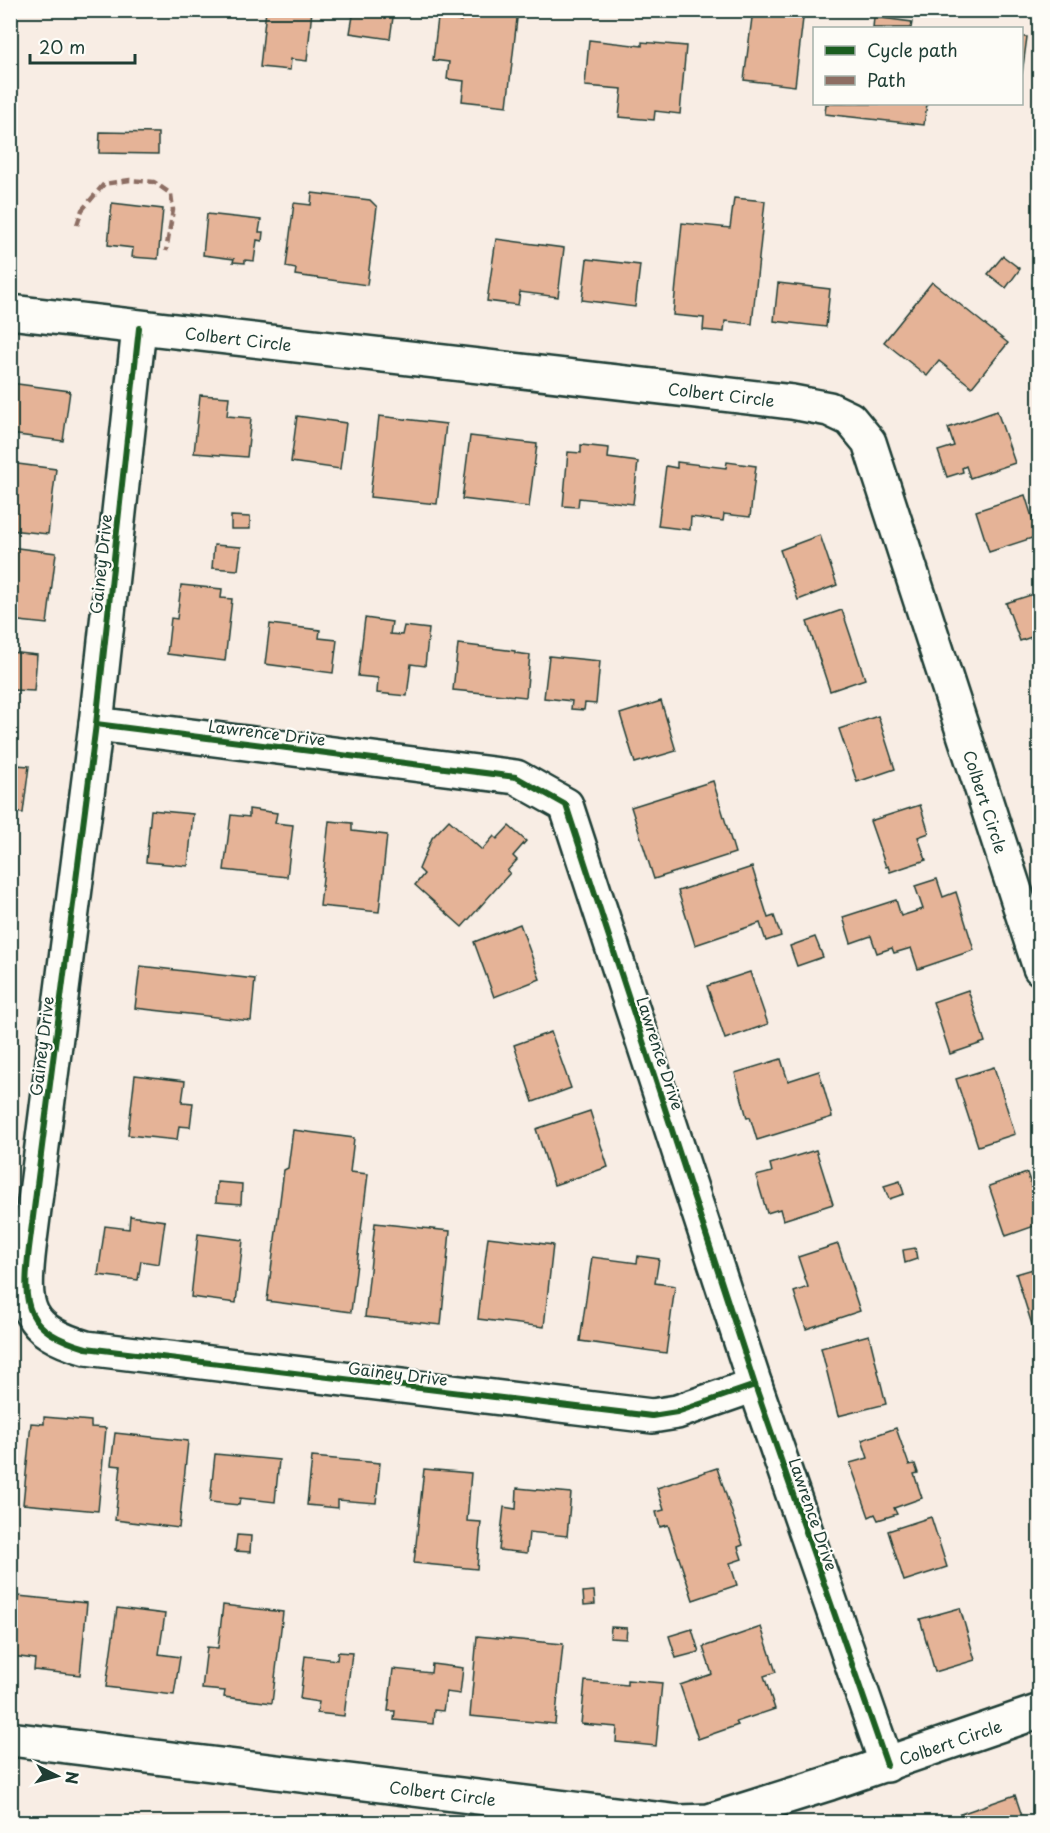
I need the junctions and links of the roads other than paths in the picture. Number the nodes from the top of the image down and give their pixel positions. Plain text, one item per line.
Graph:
1 (10, 312) edge
2 (139, 328) junction
3 (96, 724) junction
4 (1040, 968) edge
5 (755, 1385) junction
6 (1040, 1711) edge
7 (10, 1739) edge
8 (886, 1765) junction

1 - 2 street, Colbert Circle
2 - 3 street, Gainey Drive
2 - 4 street, Colbert Circle
3 - 5 street, Lawrence Drive
3 - 5 street, Gainey Drive
5 - 8 street, Lawrence Drive
6 - 8 street, Colbert Circle
7 - 8 street, Colbert Circle

